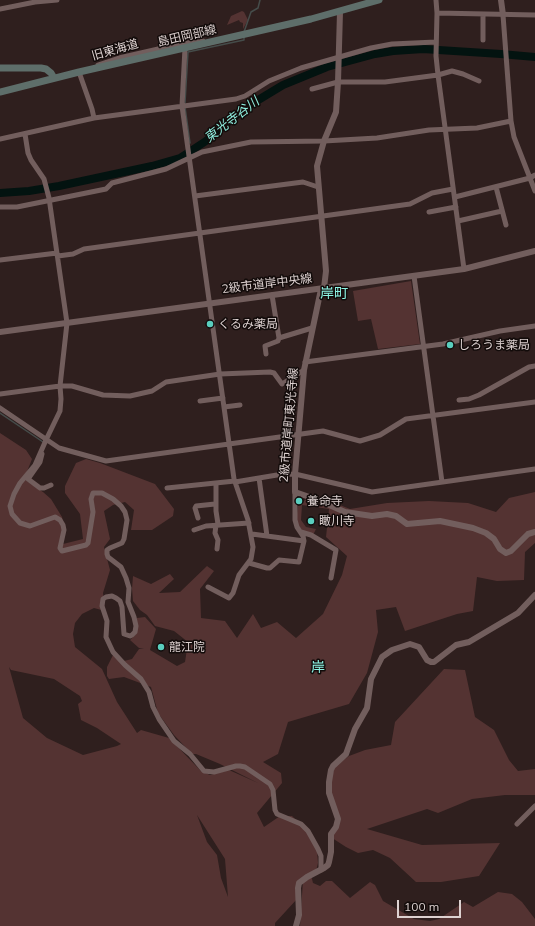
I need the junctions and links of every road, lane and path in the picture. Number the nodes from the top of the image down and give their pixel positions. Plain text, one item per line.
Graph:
1 (57, 0) edge
2 (379, 0) edge
3 (436, 0) edge
4 (501, 0) edge
5 (0, 9) edge
6 (340, 12) junction
7 (437, 13) junction
8 (484, 14) junction
9 (503, 15) junction
10 (535, 16) edge
11 (229, 38) junction
12 (483, 40) dead end
13 (436, 45) junction
14 (185, 48) junction
15 (339, 59) junction
16 (0, 68) edge
17 (79, 72) junction
18 (438, 75) junction
19 (54, 78) junction
20 (479, 81) dead end
21 (338, 82) junction
22 (312, 89) dead end
23 (0, 92) edge
24 (182, 106) junction
25 (94, 118) junction
26 (511, 122) junction
27 (445, 129) junction
28 (25, 134) junction
29 (0, 139) edge
30 (324, 141) junction
31 (190, 158) junction
32 (533, 177) edge
33 (318, 187) junction
34 (496, 187) junction
35 (453, 189) junction
36 (535, 191) edge
37 (195, 196) junction
38 (455, 197) junction
39 (49, 199) junction
40 (0, 207) edge
41 (456, 207) junction
42 (502, 211) junction
43 (429, 212) dead end
44 (320, 217) junction
45 (458, 222) junction
46 (506, 224) dead end
47 (200, 233) junction
48 (535, 251) edge
49 (57, 254) junction
50 (0, 260) edge
51 (464, 269) junction
52 (414, 276) junction
53 (322, 288) junction
54 (272, 295) junction
55 (210, 303) junction
56 (67, 323) junction
57 (535, 326) edge
58 (312, 328) junction
59 (0, 332) edge
60 (279, 338) junction
61 (424, 347) junction
62 (266, 354) dead end
63 (306, 362) junction
64 (535, 366) edge
65 (304, 370) junction
66 (220, 374) junction
67 (60, 386) junction
68 (0, 394) edge
69 (223, 398) junction
70 (459, 400) dead end
71 (200, 401) dead end
72 (535, 402) edge
73 (240, 405) dead end
74 (224, 407) junction
75 (0, 408) edge
76 (433, 415) junction
77 (298, 434) junction
78 (45, 442) junction
79 (229, 444) junction
80 (535, 469) edge
81 (295, 474) junction
82 (259, 478) junction
83 (235, 481) junction
84 (442, 482) junction
85 (216, 483) junction
86 (51, 485) dead end
87 (167, 488) dead end
88 (295, 492) junction
89 (215, 504) junction
90 (198, 518) dead end
91 (249, 523) junction
92 (217, 524) junction
93 (194, 530) dead end
94 (301, 532) junction
95 (535, 532) edge
96 (252, 534) junction
97 (267, 536) junction
98 (304, 541) junction
99 (216, 549) dead end
100 (249, 563) junction
101 (331, 578) dead end
102 (208, 587) dead end
103 (535, 595) edge
104 (535, 806) edge
105 (517, 824) dead end
106 (321, 870) junction
107 (296, 926) edge

1 - 5 street
2 - 6 main road, 島田岡部線
3 - 7 street
4 - 9 street
6 - 11 main road, 島田岡部線
6 - 15 street, 2級市道岸町東光寺線
7 - 8 street
7 - 13 street
8 - 9 street
8 - 12 street
9 - 10 street
9 - 26 street
11 - 14 main road, 島田岡部線
11 - 17 street, 旧東海道
13 - 15 street
13 - 18 street
14 - 17 main road, 島田岡部線
14 - 24 street
15 - 21 street, 2級市道岸町東光寺線
15 - 24 street
16 - 19 main road
17 - 19 main road, 島田岡部線
17 - 25 street
18 - 20 street
18 - 21 street
18 - 27 street
19 - 23 main road, 島田岡部線
21 - 22 street
21 - 30 street, 2級市道岸町東光寺線
24 - 25 street
24 - 31 street
25 - 28 street
26 - 27 street
26 - 32 street
27 - 30 street
27 - 35 street
28 - 29 street
28 - 39 street
30 - 31 street
30 - 33 street, 2級市道岸町東光寺線
31 - 37 street
31 - 39 street
32 - 34 street
32 - 36 street
33 - 37 street
33 - 44 street, 2級市道岸町東光寺線
34 - 38 street
34 - 42 street
35 - 38 street
35 - 44 street
37 - 47 street
38 - 41 street
39 - 40 street
39 - 49 street
41 - 43 street
41 - 45 street
42 - 45 street
42 - 46 street
44 - 47 street
44 - 53 street, 2級市道岸町東光寺線
45 - 51 street
47 - 49 street
47 - 55 street
48 - 51 street, 2級市道岸中央線
49 - 50 street
49 - 56 street
51 - 52 street, 2級市道岸中央線
52 - 53 street, 2級市道岸中央線
52 - 61 street
53 - 54 street, 2級市道岸中央線
53 - 58 street, 2級市道岸町東光寺線
54 - 55 street, 2級市道岸中央線
54 - 60 street
55 - 56 street, 2級市道岸中央線
55 - 66 street
56 - 59 street, 2級市道岸中央線
56 - 67 street
57 - 61 street
58 - 60 street
58 - 63 street, 2級市道岸町東光寺線
60 - 62 street
61 - 63 street
61 - 76 street
63 - 65 street, 2級市道岸町東光寺線
64 - 70 street
65 - 66 street
65 - 77 street, 2級市道岸町東光寺線
66 - 67 street
66 - 69 street
67 - 68 street
67 - 78 street
69 - 71 street
69 - 74 street
72 - 76 street
73 - 74 street
74 - 79 street
75 - 78 street
76 - 77 street
76 - 84 street
77 - 79 street
77 - 81 street, 2級市道岸町東光寺線
78 - 79 street
78 - 86 street
78 - 106 street
79 - 83 street
80 - 84 street
81 - 82 street
81 - 84 street
81 - 88 street, 2級市道岸町東光寺線
82 - 83 street
82 - 97 street
83 - 85 street
83 - 91 street
85 - 87 street
85 - 89 street
88 - 94 street
88 - 95 street, 2級市道岸町東光寺線
89 - 90 street
89 - 92 street
91 - 92 street
91 - 96 street
92 - 93 street
92 - 99 street
94 - 98 street
94 - 101 street
96 - 97 street
96 - 100 street
97 - 98 street
98 - 100 street
100 - 102 street
103 - 106 street
104 - 105 street
106 - 107 street

